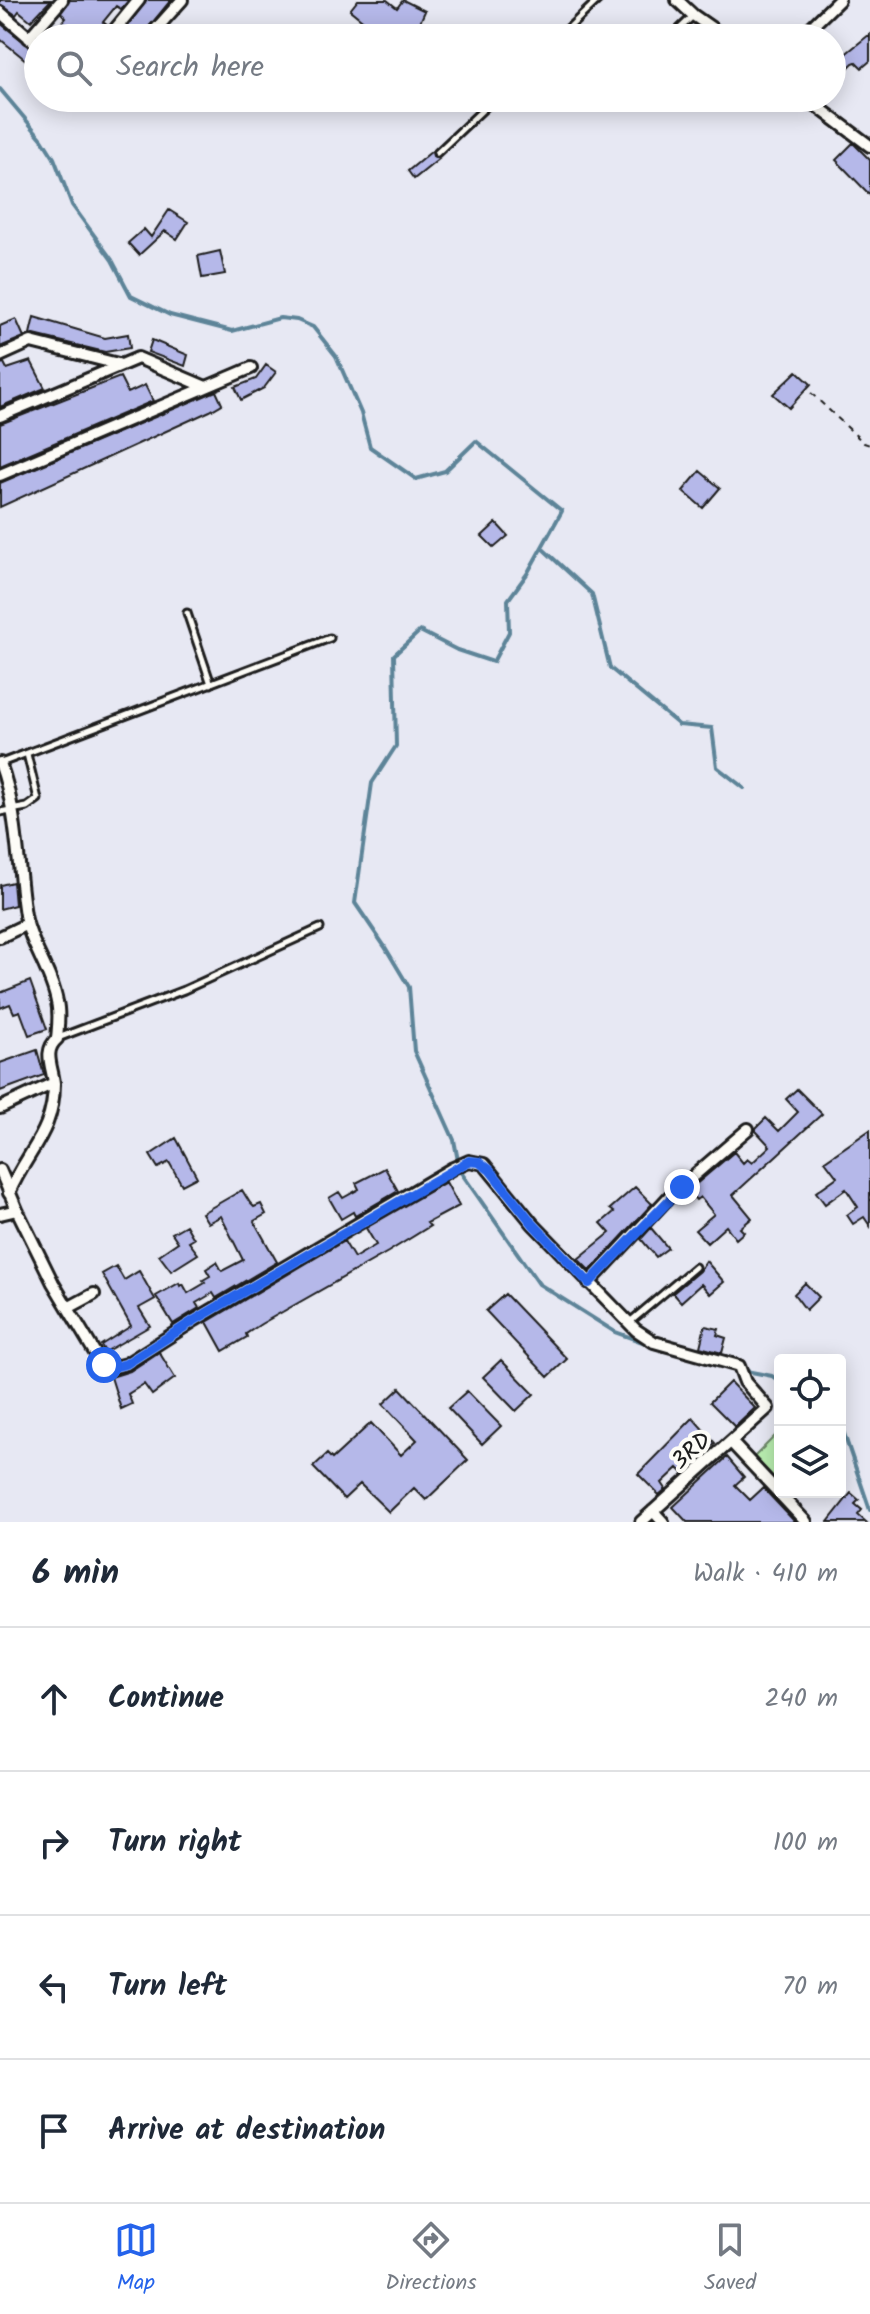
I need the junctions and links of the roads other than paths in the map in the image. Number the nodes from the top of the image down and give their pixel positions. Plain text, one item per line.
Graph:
1 (62, 0) edge
2 (139, 0) edge
3 (182, 0) edge
4 (598, 0) edge
5 (677, 0) edge
6 (839, 0) edge
7 (0, 12) edge
8 (693, 15) junction
9 (41, 24) edge
10 (119, 24) edge
11 (161, 24) edge
12 (573, 24) edge
13 (684, 24) edge
14 (706, 24) edge
15 (814, 24) edge
16 (24, 34) edge
17 (480, 112) edge
18 (825, 112) edge
19 (870, 146) edge
20 (437, 153) dead end
21 (0, 356) edge
22 (118, 364) junction
23 (251, 368) dead end
24 (206, 387) junction
25 (0, 416) edge
26 (0, 475) edge
27 (187, 613) dead end
28 (330, 638) dead end
29 (211, 684) junction
30 (27, 754) junction
31 (0, 763) edge
32 (13, 811) junction
33 (0, 812) edge
34 (27, 924) junction
35 (320, 928) dead end
36 (0, 937) edge
37 (57, 1039) junction
38 (54, 1083) junction
39 (0, 1108) edge
40 (748, 1129) dead end
41 (0, 1170) edge
42 (9, 1193) junction
43 (17, 1210) junction
44 (0, 1214) edge
45 (695, 1267) dead end
46 (589, 1283) junction
47 (94, 1294) dead end
48 (68, 1308) junction
49 (629, 1322) junction
50 (731, 1442) junction
51 (653, 1511) junction
52 (641, 1522) edge
53 (663, 1522) edge
54 (806, 1522) edge

1 - 9 street
2 - 10 street
3 - 11 street
4 - 12 lane
5 - 8 street
6 - 15 street
7 - 16 street
8 - 13 lane
8 - 14 street
17 - 20 lane
18 - 19 street
21 - 22 street
22 - 24 street
22 - 25 street
23 - 24 street
24 - 26 street
27 - 29 lane
28 - 29 lane
29 - 30 lane
30 - 31 lane
30 - 32 lane
31 - 32 street
32 - 33 lane
32 - 34 street
34 - 36 street
34 - 37 street
35 - 37 lane
37 - 38 street
38 - 39 street
38 - 42 street
40 - 46 street
41 - 42 street
42 - 43 street
43 - 44 street
43 - 48 street
45 - 49 lane
46 - 48 street
46 - 49 street
47 - 48 street
49 - 50 street, 3RD
50 - 51 street, 3RD
50 - 54 street
51 - 52 street, 3RD
51 - 53 street

